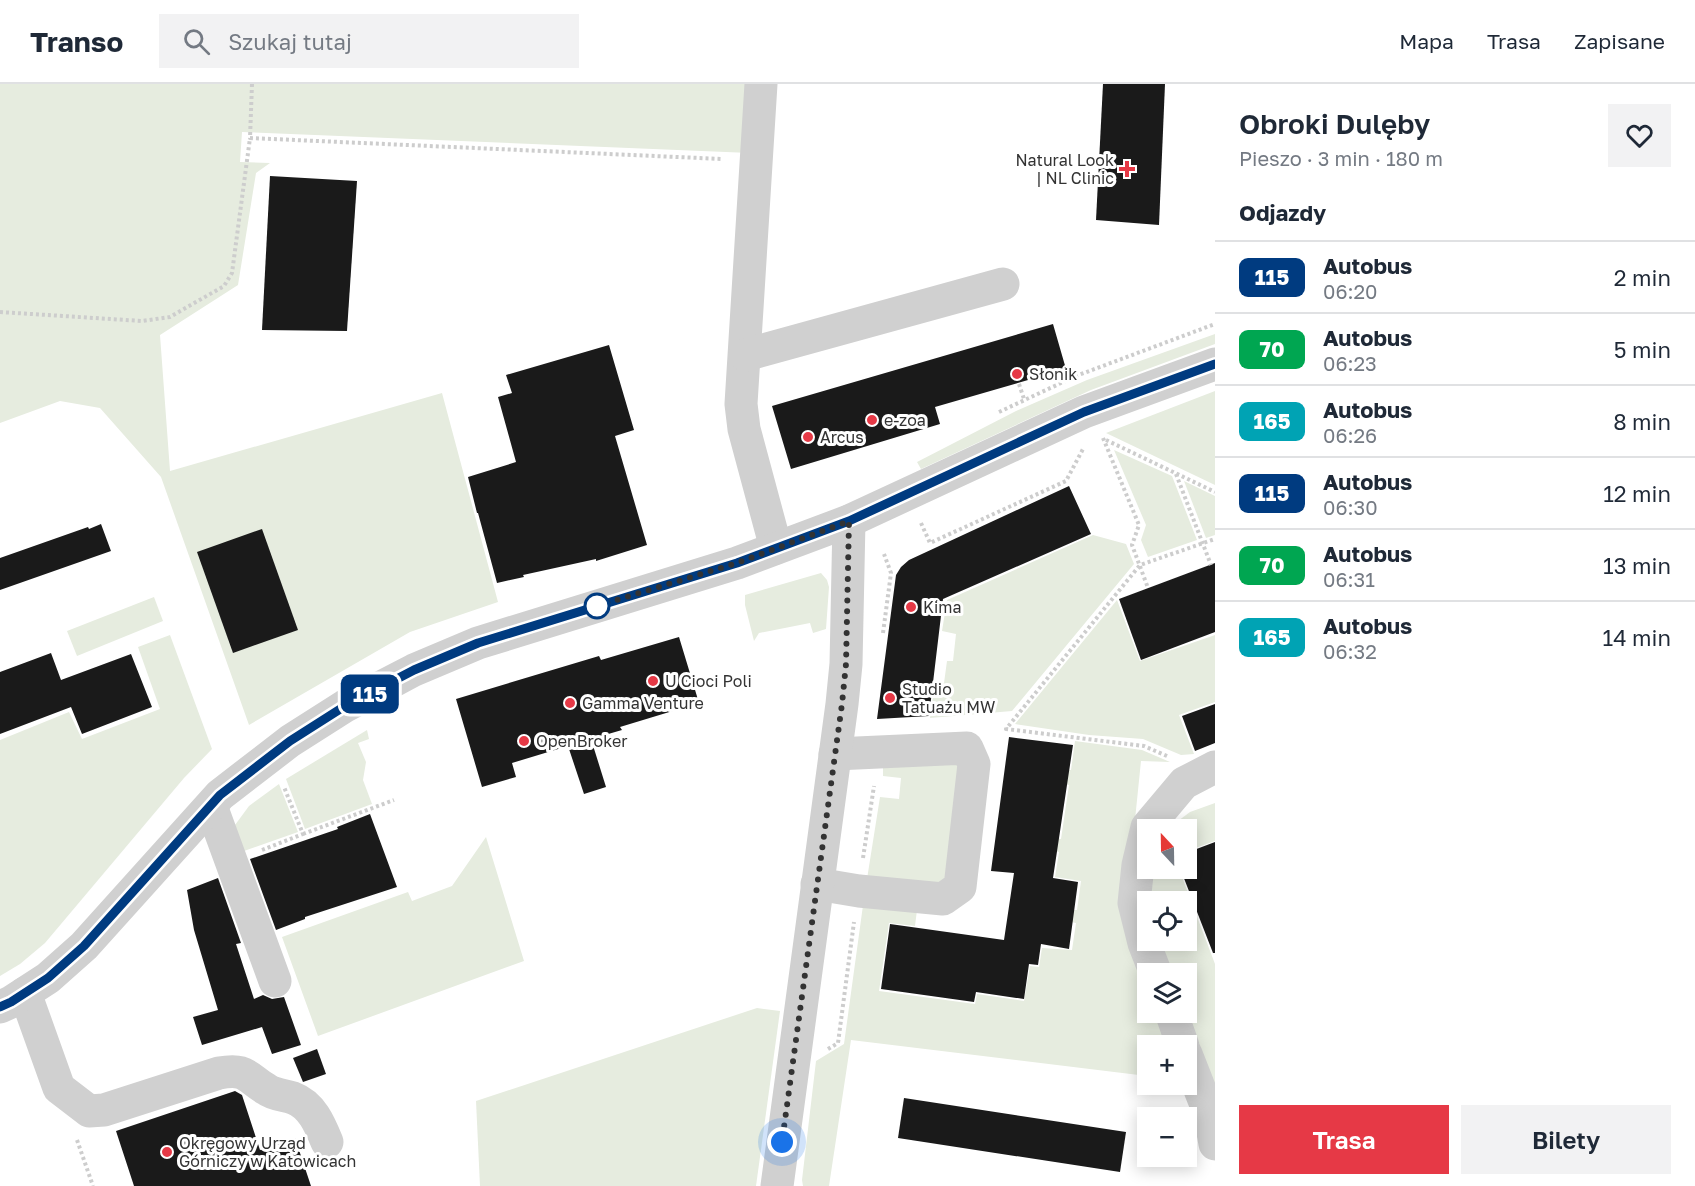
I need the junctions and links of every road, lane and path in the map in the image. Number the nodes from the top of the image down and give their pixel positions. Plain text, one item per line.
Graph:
1 (252, 84) edge
2 (761, 84) edge
3 (250, 138) junction
4 (758, 161) junction
5 (1003, 284) dead end
6 (0, 312) edge
7 (745, 355) junction
8 (1215, 364) edge
9 (1019, 384) dead end
10 (1024, 399) dead end
11 (1100, 429) dead end
12 (1098, 436) dead end
13 (1103, 439) junction
14 (1087, 442) dead end
15 (1175, 473) junction
16 (1215, 492) edge
17 (917, 514) dead end
18 (849, 521) junction
19 (1215, 539) edge
20 (1203, 543) junction
21 (776, 548) junction
22 (1140, 565) junction
23 (1211, 565) dead end
24 (1148, 588) dead end
25 (835, 754) junction
26 (1210, 769) edge
27 (284, 785) dead end
28 (394, 800) dead end
29 (211, 806) junction
30 (303, 834) junction
31 (232, 863) junction
32 (817, 884) junction
33 (1152, 963) edge
34 (274, 981) dead end
35 (12, 1000) edge
36 (1197, 1082) edge
37 (327, 1142) dead end
38 (1215, 1144) edge
39 (777, 1186) edge

1 - 3 path
2 - 4 street
3 - 4 path
3 - 6 path
4 - 7 street
5 - 7 street
7 - 21 street
8 - 18 street
9 - 10 path
11 - 13 path
12 - 13 path
13 - 15 path
13 - 22 path
14 - 17 path
15 - 16 path
15 - 20 path
18 - 21 street
18 - 25 street
19 - 20 path
20 - 22 path
20 - 23 path
21 - 29 street
22 - 24 path
22 - 26 path
25 - 32 street
25 - 32 street
26 - 33 street
27 - 30 path
28 - 30 path
29 - 31 street
29 - 35 street
30 - 31 path
31 - 34 street
32 - 39 street
35 - 37 street
36 - 38 street

